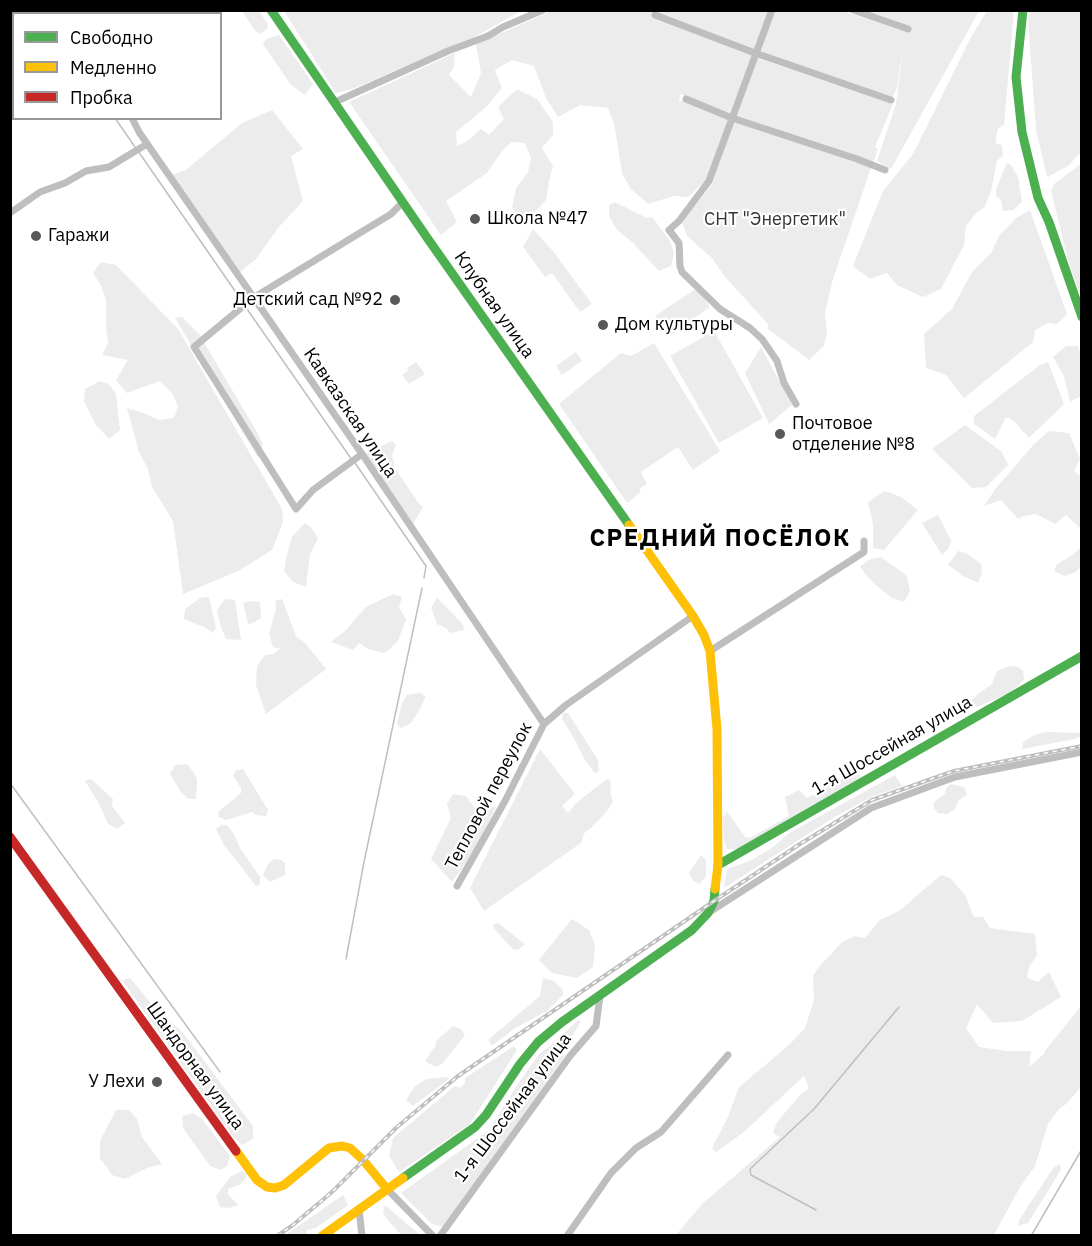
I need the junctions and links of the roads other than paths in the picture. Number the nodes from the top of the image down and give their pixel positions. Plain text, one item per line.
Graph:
1 (271, 10) edge
2 (543, 10) edge
3 (772, 10) edge
4 (853, 10) edge
5 (1023, 10) edge
6 (655, 15) dead end
7 (908, 29) dead end
8 (755, 53) junction
9 (686, 99) dead end
10 (891, 100) dead end
11 (335, 102) junction
12 (732, 118) junction
13 (133, 120) edge
14 (145, 145) junction
15 (885, 170) dead end
16 (403, 202) junction
17 (10, 213) edge
18 (253, 298) junction
19 (1082, 317) edge
20 (796, 404) dead end
21 (360, 456) junction
22 (864, 541) dead end
23 (693, 616) junction
24 (710, 651) junction
25 (1082, 656) edge
26 (544, 724) junction
27 (1082, 752) edge
28 (12, 844) edge
29 (718, 865) junction
30 (457, 886) dead end
31 (708, 913) junction
32 (600, 996) junction
33 (728, 1055) dead end
34 (387, 1189) junction
35 (359, 1209) junction
36 (322, 1236) edge
37 (362, 1236) edge
38 (433, 1236) edge
39 (440, 1236) edge
40 (567, 1236) edge

1 - 11 street, Клубная улица
2 - 11 street
3 - 8 street
4 - 7 street
5 - 19 street
6 - 8 street
8 - 10 street
8 - 12 street
9 - 12 street
11 - 16 street, Клубная улица
12 - 15 street
12 - 20 street
13 - 14 street, Кавказская улица
14 - 17 street
14 - 18 street, Кавказская улица
16 - 18 street
16 - 23 street, Клубная улица
18 - 21 street, Кавказская улица
18 - 21 street
21 - 26 street, Кавказская улица
22 - 24 street
23 - 24 street, Клубная улица
23 - 26 street, Тепловой переулок
24 - 29 street, Клубная улица
25 - 29 street, 1-я Шоссейная улица
26 - 30 street, Тепловой переулок
27 - 31 street
28 - 34 street, Шандорная улица
29 - 31 street, Клубная улица
31 - 32 street
32 - 34 street
32 - 39 street, 1-я Шоссейная улица
33 - 40 street
34 - 35 street
34 - 38 street
35 - 36 street
35 - 37 street

